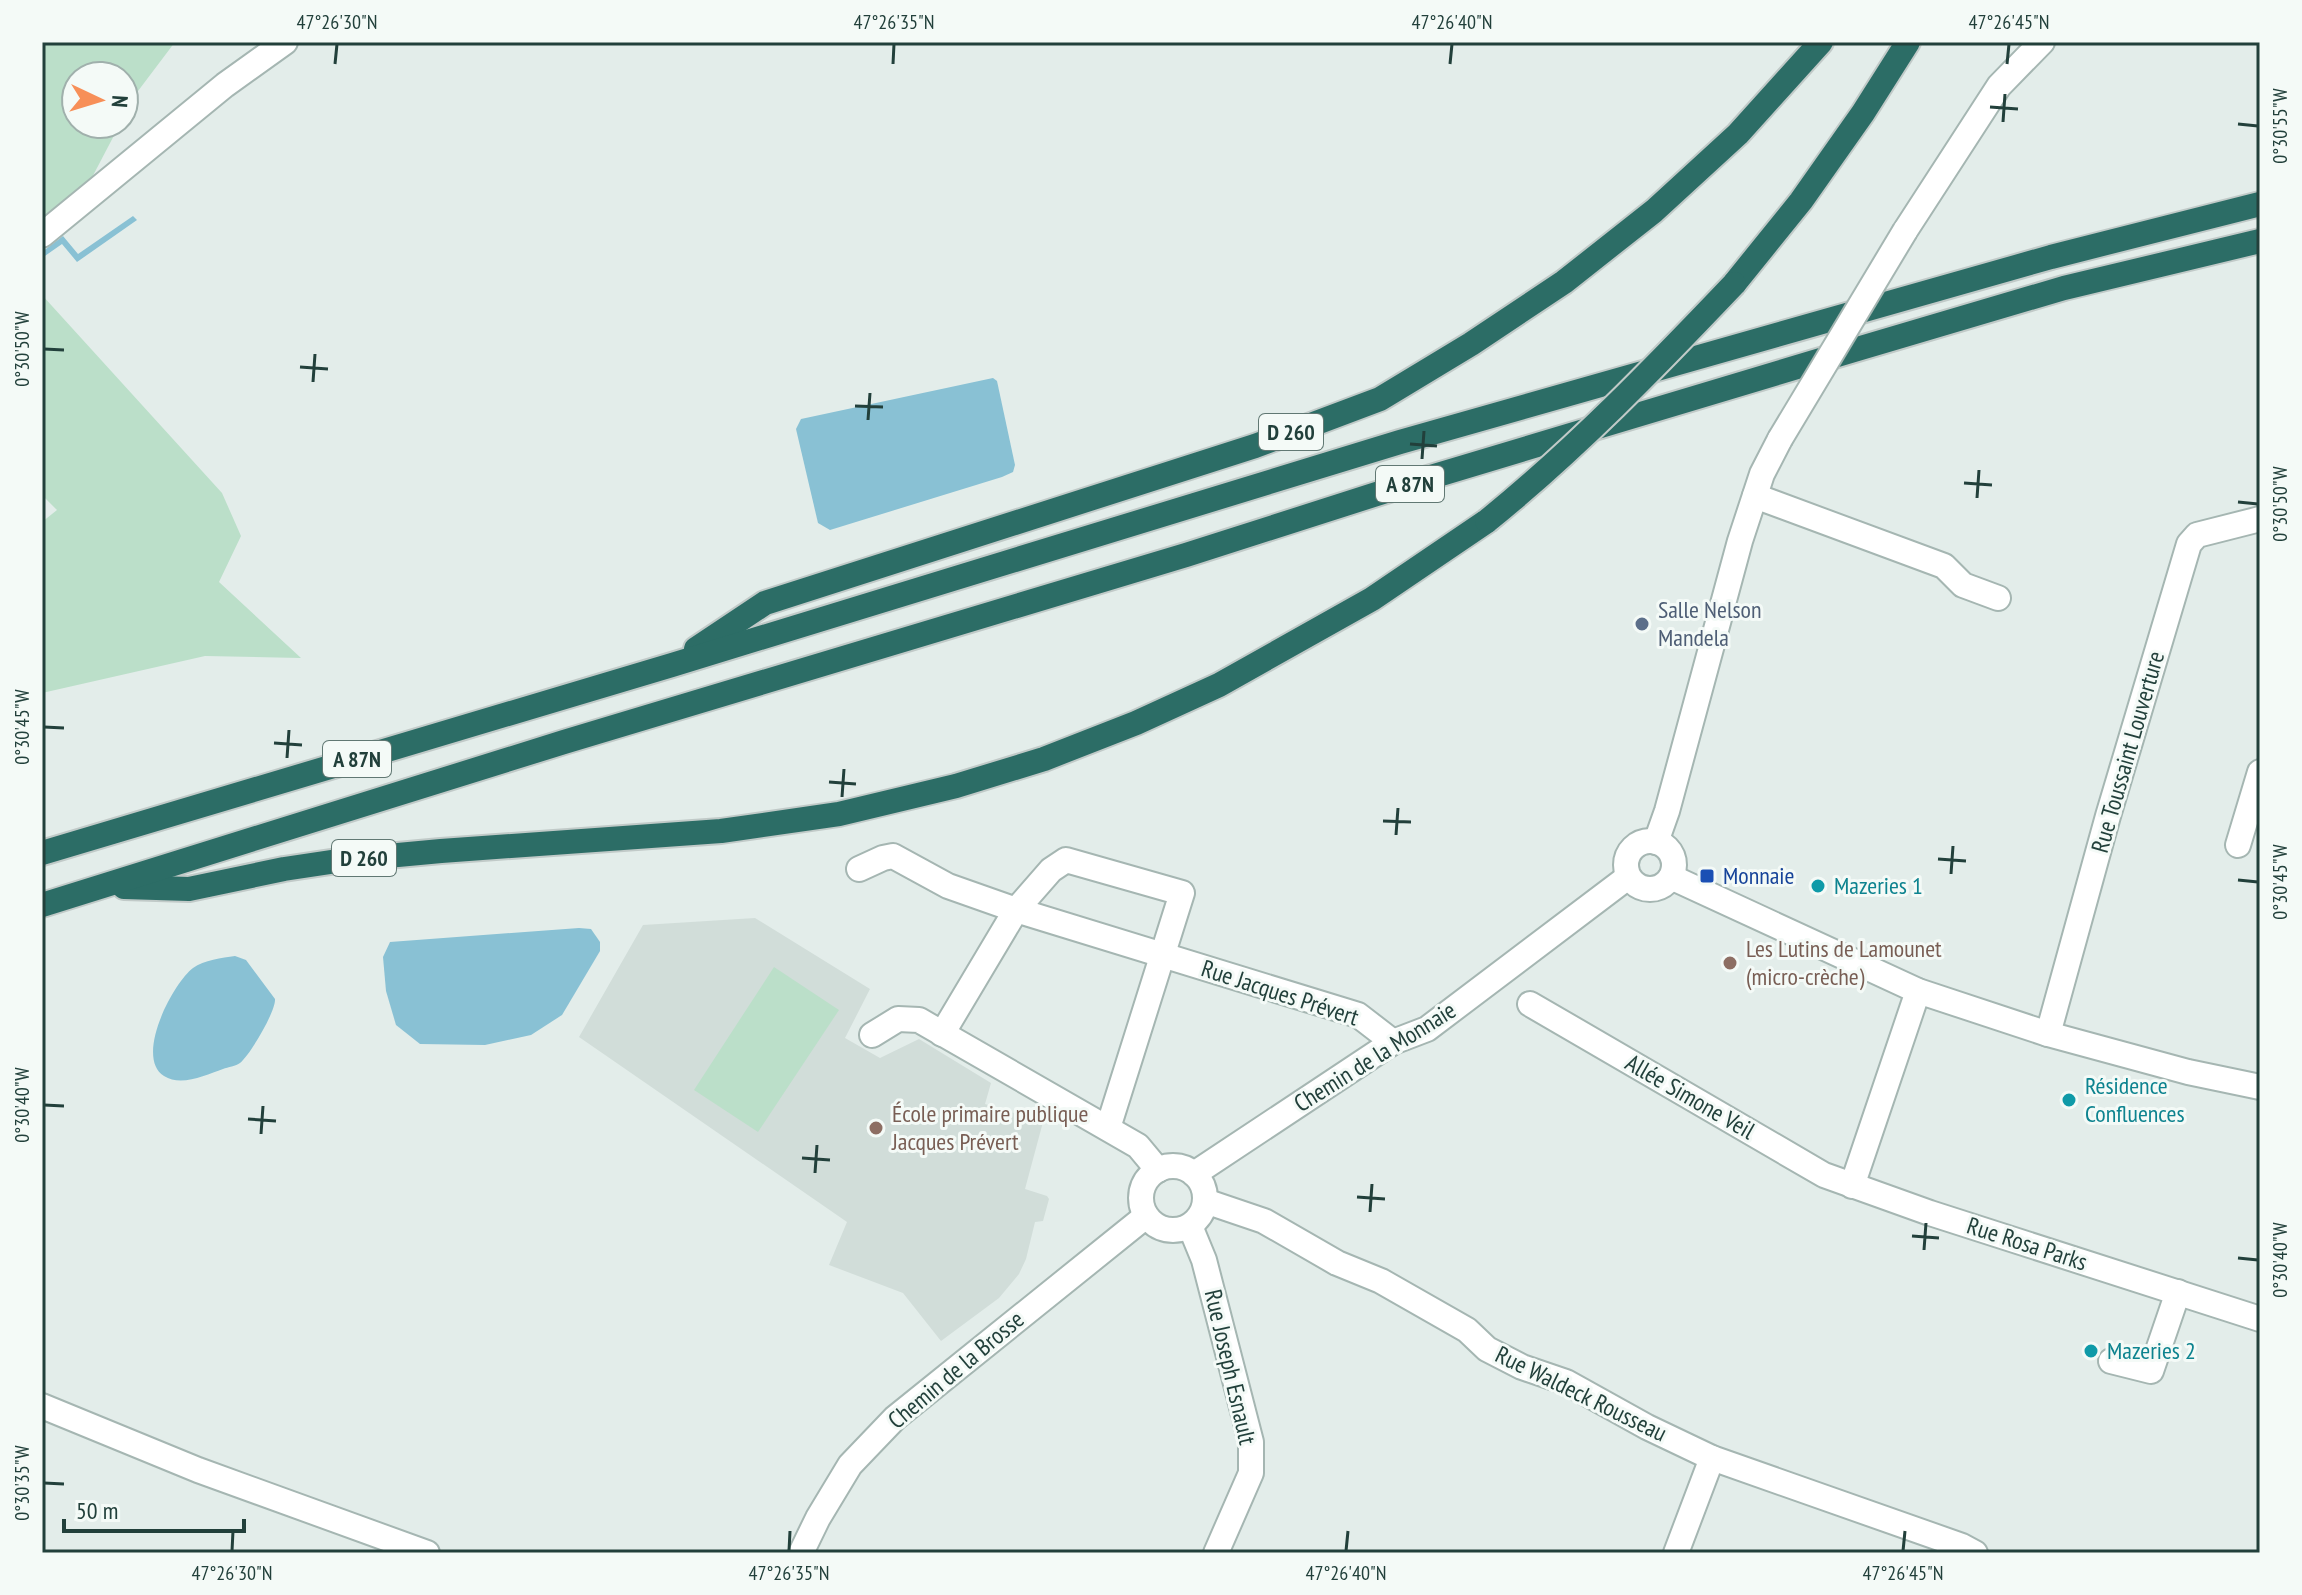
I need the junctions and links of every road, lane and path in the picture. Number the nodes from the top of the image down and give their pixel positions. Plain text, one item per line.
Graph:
1 (285, 42) edge
2 (1821, 42) edge
3 (1908, 42) edge
4 (2042, 42) edge
5 (2260, 204) edge
6 (42, 235) edge
7 (2260, 241) edge
8 (1755, 496) junction
9 (2260, 519) edge
10 (1998, 598) dead end
11 (672, 665) junction
12 (2260, 772) edge
13 (1656, 842) junction
14 (2238, 845) dead end
15 (42, 853) edge
16 (859, 869) dead end
17 (1628, 877) junction
18 (1671, 877) junction
19 (106, 886) junction
20 (42, 905) edge
21 (1016, 910) junction
22 (1162, 955) junction
23 (1918, 991) junction
24 (1530, 1004) dead end
25 (942, 1034) junction
26 (2048, 1034) junction
27 (872, 1035) dead end
28 (1393, 1042) junction
29 (2260, 1087) edge
30 (1108, 1128) junction
31 (1158, 1170) junction
32 (1194, 1174) junction
33 (1852, 1186) junction
34 (1205, 1201) junction
35 (1146, 1216) junction
36 (1190, 1226) junction
37 (2178, 1292) junction
38 (2260, 1319) edge
39 (2111, 1361) dead end
40 (42, 1406) edge
41 (1712, 1458) junction
42 (427, 1553) edge
43 (801, 1553) edge
44 (1216, 1553) edge
45 (1676, 1553) edge
46 (1975, 1553) edge

1 - 6 street
2 - 11 highway, D 260
3 - 19 highway, D 260, bridge
4 - 8 street, bridge
5 - 11 highway, A 87N
7 - 19 highway, A 87N
8 - 10 street
8 - 13 street
9 - 26 street, Rue Toussaint Louverture
11 - 15 highway, A 87N
12 - 14 street
13 - 17 street
13 - 18 street
16 - 21 street, Rue Jacques Prévert
17 - 18 street
17 - 28 street, Chemin de la Monnaie
18 - 23 street
19 - 20 highway, A 87N
21 - 22 street, Rue Jacques Prévert
21 - 22 street
21 - 25 street
22 - 28 street, Rue Jacques Prévert
22 - 30 street
23 - 26 street
23 - 33 street
24 - 33 street, Allée Simone Veil
25 - 27 street
25 - 30 street
26 - 29 street
28 - 32 street, Chemin de la Monnaie
30 - 31 street
31 - 32 street
31 - 35 street
32 - 34 street
33 - 37 street, Rue Rosa Parks
34 - 36 street
34 - 41 street, Rue Waldeck Rousseau
35 - 36 street
35 - 43 street, Chemin de la Brosse
36 - 44 street, Rue Joseph Esnault
37 - 38 street, Rue Rosa Parks
37 - 39 street
40 - 42 street
41 - 45 street
41 - 46 street, Rue Waldeck Rousseau

